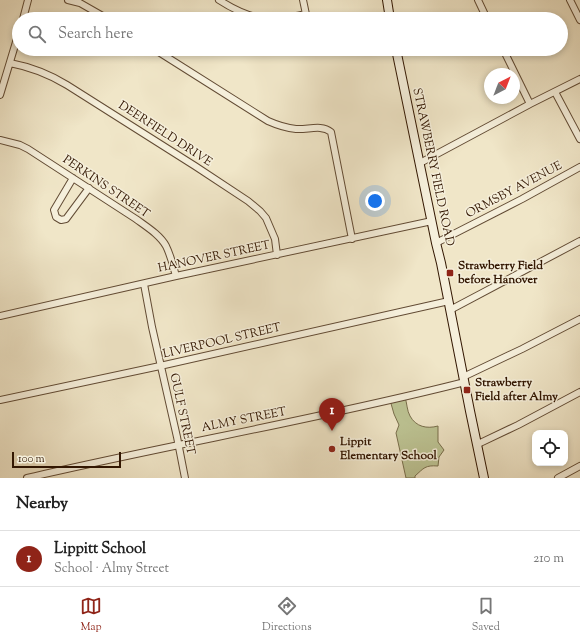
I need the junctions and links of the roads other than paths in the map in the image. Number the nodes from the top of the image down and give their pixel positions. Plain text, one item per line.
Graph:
1 (28, 0) edge
2 (68, 0) edge
3 (219, 0) edge
4 (303, 0) edge
5 (387, 0) edge
6 (478, 0) edge
7 (570, 0) edge
8 (25, 12) edge
9 (96, 12) edge
10 (240, 12) edge
11 (305, 12) edge
12 (389, 12) edge
13 (484, 12) edge
14 (580, 20) edge
15 (12, 56) edge
16 (165, 56) edge
17 (397, 56) edge
18 (506, 56) edge
19 (10, 63) junction
20 (580, 79) edge
21 (555, 92) junction
22 (0, 95) edge
23 (530, 104) junction
24 (580, 139) edge
25 (0, 140) edge
26 (420, 163) junction
27 (580, 167) edge
28 (73, 178) junction
29 (89, 188) junction
30 (432, 221) junction
31 (352, 238) junction
32 (580, 241) edge
33 (436, 243) junction
34 (277, 255) junction
35 (176, 276) junction
36 (144, 284) junction
37 (449, 305) junction
38 (0, 316) edge
39 (580, 319) edge
40 (160, 366) junction
41 (464, 380) junction
42 (580, 392) edge
43 (0, 400) edge
44 (478, 444) junction
45 (178, 445) junction
46 (580, 466) edge
47 (27, 478) edge
48 (185, 478) edge
49 (484, 478) edge
50 (558, 478) edge

1 - 8 street
2 - 9 street
3 - 10 street
4 - 11 street
5 - 12 street
6 - 13 street
7 - 14 street
15 - 19 street
16 - 31 street
17 - 26 street, STRAWBERRY FIELD ROAD
18 - 23 street
19 - 22 street
19 - 34 street, DEERFIELD DRIVE
20 - 21 street
21 - 23 street
21 - 24 street
23 - 26 street
25 - 28 street, PERKINS STREET
26 - 30 street, STRAWBERRY FIELD ROAD
27 - 33 street, ORMSBY AVENUE
28 - 29 street, PERKINS STREET
28 - 29 street
29 - 35 street, PERKINS STREET
30 - 31 street, HANOVER STREET
30 - 33 street, STRAWBERRY FIELD ROAD
31 - 34 street, HANOVER STREET
32 - 37 street, LIVERPOOL STREET
33 - 37 street, STRAWBERRY FIELD ROAD
34 - 35 street, HANOVER STREET
35 - 36 street, HANOVER STREET
36 - 38 street, HANOVER STREET
36 - 40 street, GULF STREET
37 - 40 street, LIVERPOOL STREET
37 - 41 street, STRAWBERRY FIELD ROAD
39 - 41 street, ALMY STREET
40 - 43 street, LIVERPOOL STREET
40 - 45 street, GULF STREET
41 - 44 street, STRAWBERRY FIELD ROAD
41 - 45 street, ALMY STREET
42 - 44 street
44 - 49 street, STRAWBERRY FIELD ROAD
45 - 47 street, ALMY STREET
45 - 48 street, GULF STREET
46 - 50 street

